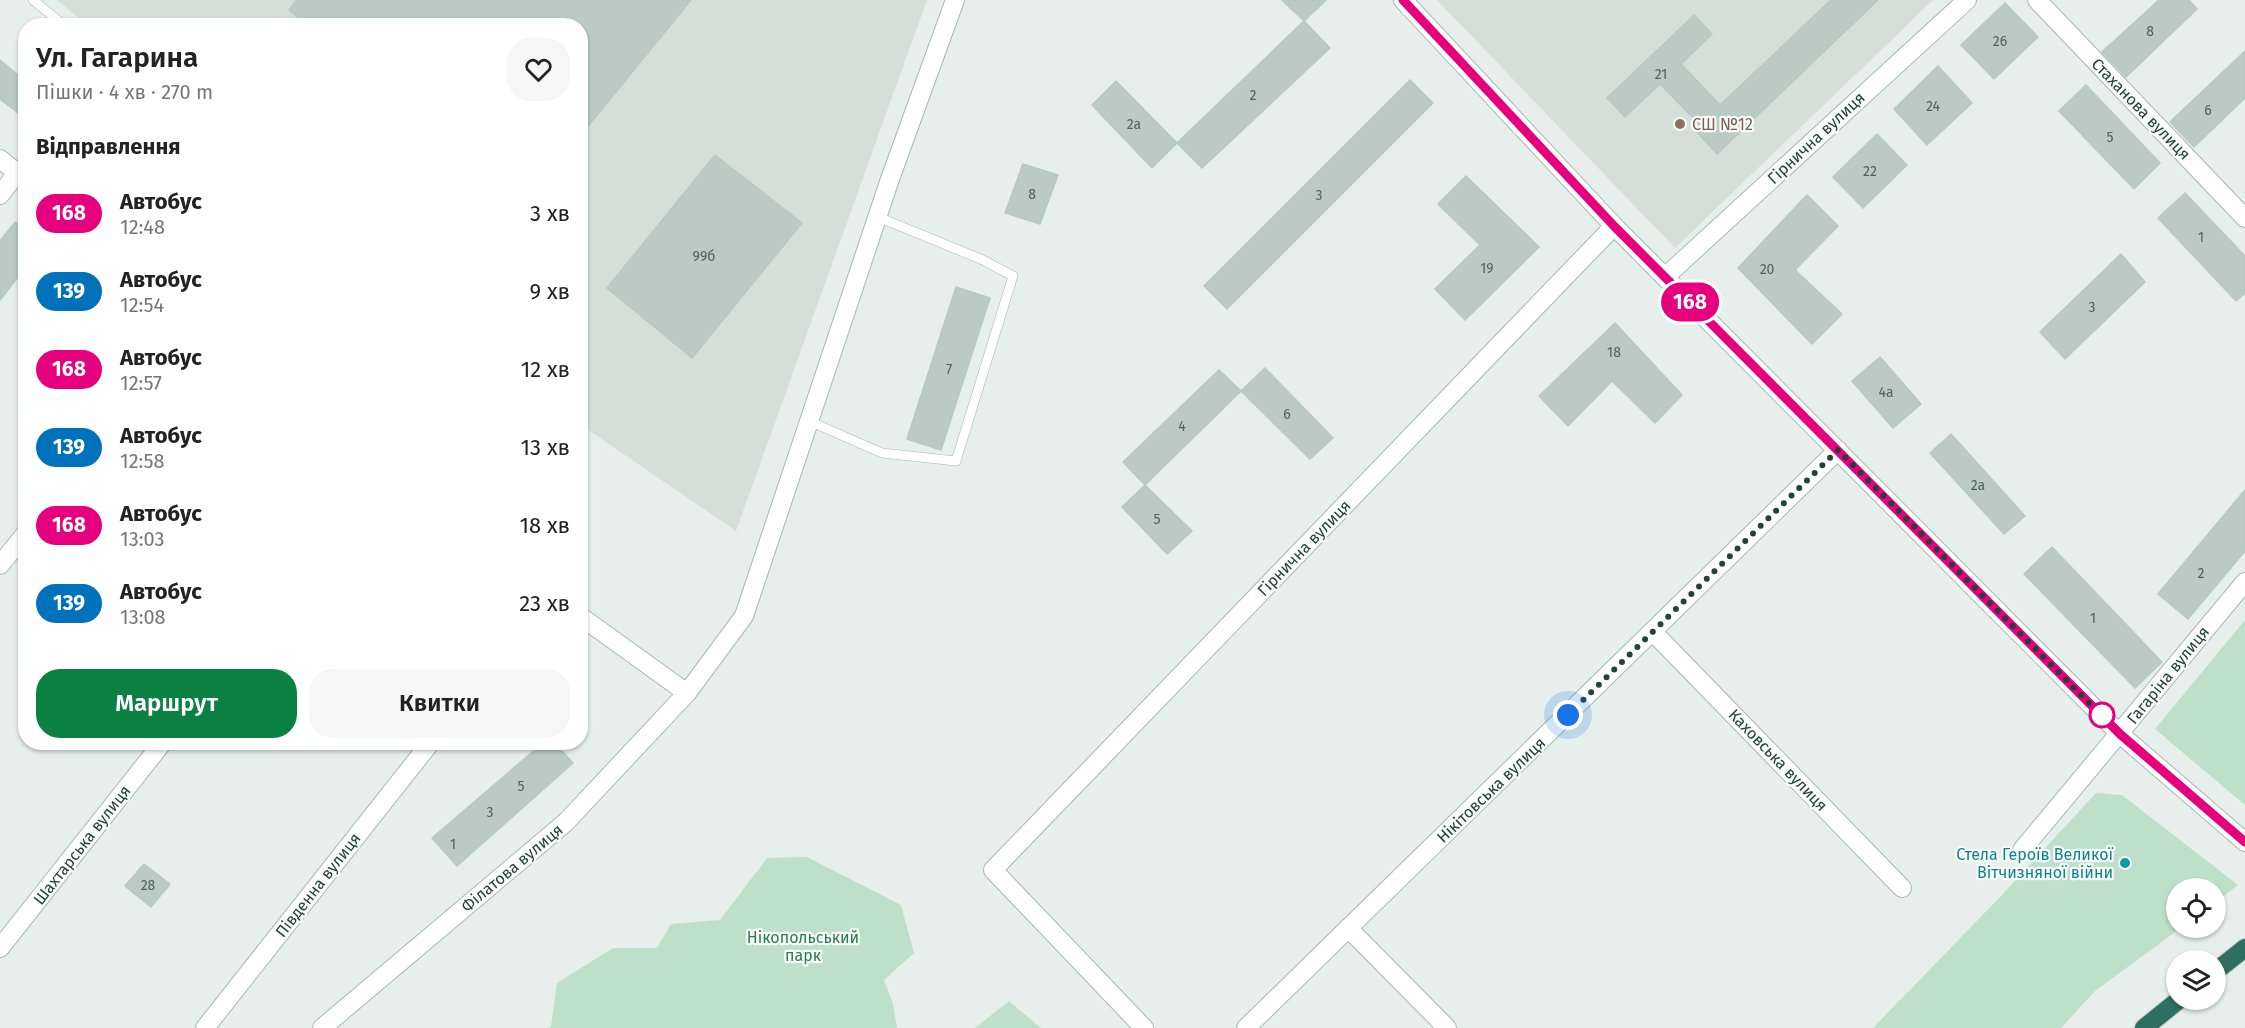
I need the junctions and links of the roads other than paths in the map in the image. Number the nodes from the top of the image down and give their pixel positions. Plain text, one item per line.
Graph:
1 (33, 0) edge
2 (955, 0) edge
3 (1403, 0) edge
4 (1967, 0) edge
5 (2037, 0) edge
6 (55, 18) edge
7 (0, 159) edge
8 (18, 174) edge
9 (18, 179) edge
10 (0, 195) edge
11 (878, 217) junction
12 (2245, 218) edge
13 (1614, 226) junction
14 (1665, 277) junction
15 (809, 421) junction
16 (1838, 450) junction
17 (18, 543) edge
18 (0, 565) edge
19 (2245, 582) edge
20 (588, 622) edge
21 (1653, 632) junction
22 (687, 693) junction
23 (2120, 734) junction
24 (157, 750) edge
25 (425, 750) edge
26 (2245, 842) edge
27 (2022, 850) dead end
28 (1902, 888) dead end
29 (1348, 928) junction
30 (0, 948) edge
31 (2245, 948) edge
32 (2226, 963) edge
33 (2166, 1010) edge
34 (205, 1028) edge
35 (322, 1028) edge
36 (1144, 1028) edge
37 (1246, 1028) edge
38 (1447, 1028) edge
39 (2144, 1028) edge

1 - 6 lane
2 - 11 street, Філатова вулиця
3 - 13 street
4 - 14 street, Гірнична вулиця
5 - 12 street, Стаханова вулиця
7 - 8 street
9 - 10 street
11 - 15 street, Філатова вулиця
11 - 15 lane
13 - 14 street
13 - 36 street, Гірнична вулиця
14 - 16 street
15 - 22 street, Філатова вулиця
16 - 21 street, Нікітовська вулиця
16 - 23 street
17 - 18 street
19 - 23 street, Гагаріна вулиця
20 - 22 street
21 - 28 street, Каховська вулиця
21 - 29 street, Нікітовська вулиця
22 - 35 street, Філатова вулиця
23 - 26 street
23 - 27 street, Гагаріна вулиця
24 - 30 street, Шахтарська вулиця
25 - 34 street, Південна вулиця
29 - 37 street, Нікітовська вулиця
29 - 38 street
31 - 32 highway
33 - 39 highway

